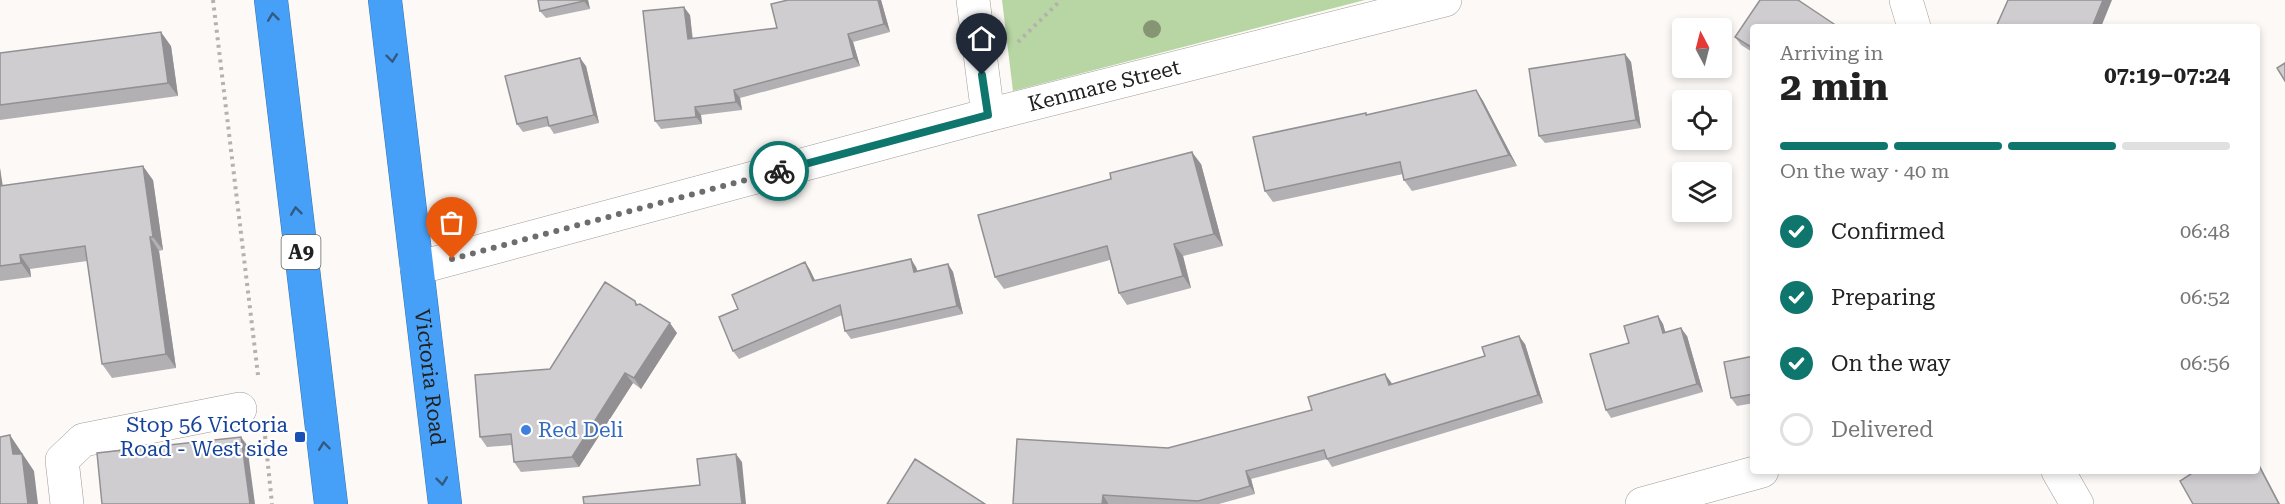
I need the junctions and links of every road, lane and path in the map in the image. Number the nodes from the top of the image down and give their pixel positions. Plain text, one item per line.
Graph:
1 (213, 0) edge
2 (271, 0) edge
3 (385, 0) edge
4 (973, 0) edge
5 (1061, 0) edge
6 (1445, 0) edge
7 (1906, 0) edge
8 (1913, 24) edge
9 (982, 75) junction
10 (988, 115) junction
11 (417, 268) junction
12 (259, 382) dead end
13 (252, 418) joint
14 (1751, 474) edge
15 (2060, 474) edge
16 (67, 504) edge
17 (273, 504) edge
18 (331, 504) edge
19 (445, 504) edge
20 (1642, 504) edge
21 (2077, 504) edge

1 - 12 path
18 -> 2 highway, A9
3 -> 11 highway, Victoria Road
4 - 9 street
5 - 9 path
6 - 10 street, Kenmare Street
7 - 8 street
9 - 10 street
10 - 11 street, Kenmare Street
11 -> 19 highway, Victoria Road
13 - 16 street
13 - 17 path
14 - 20 street
15 - 21 street

